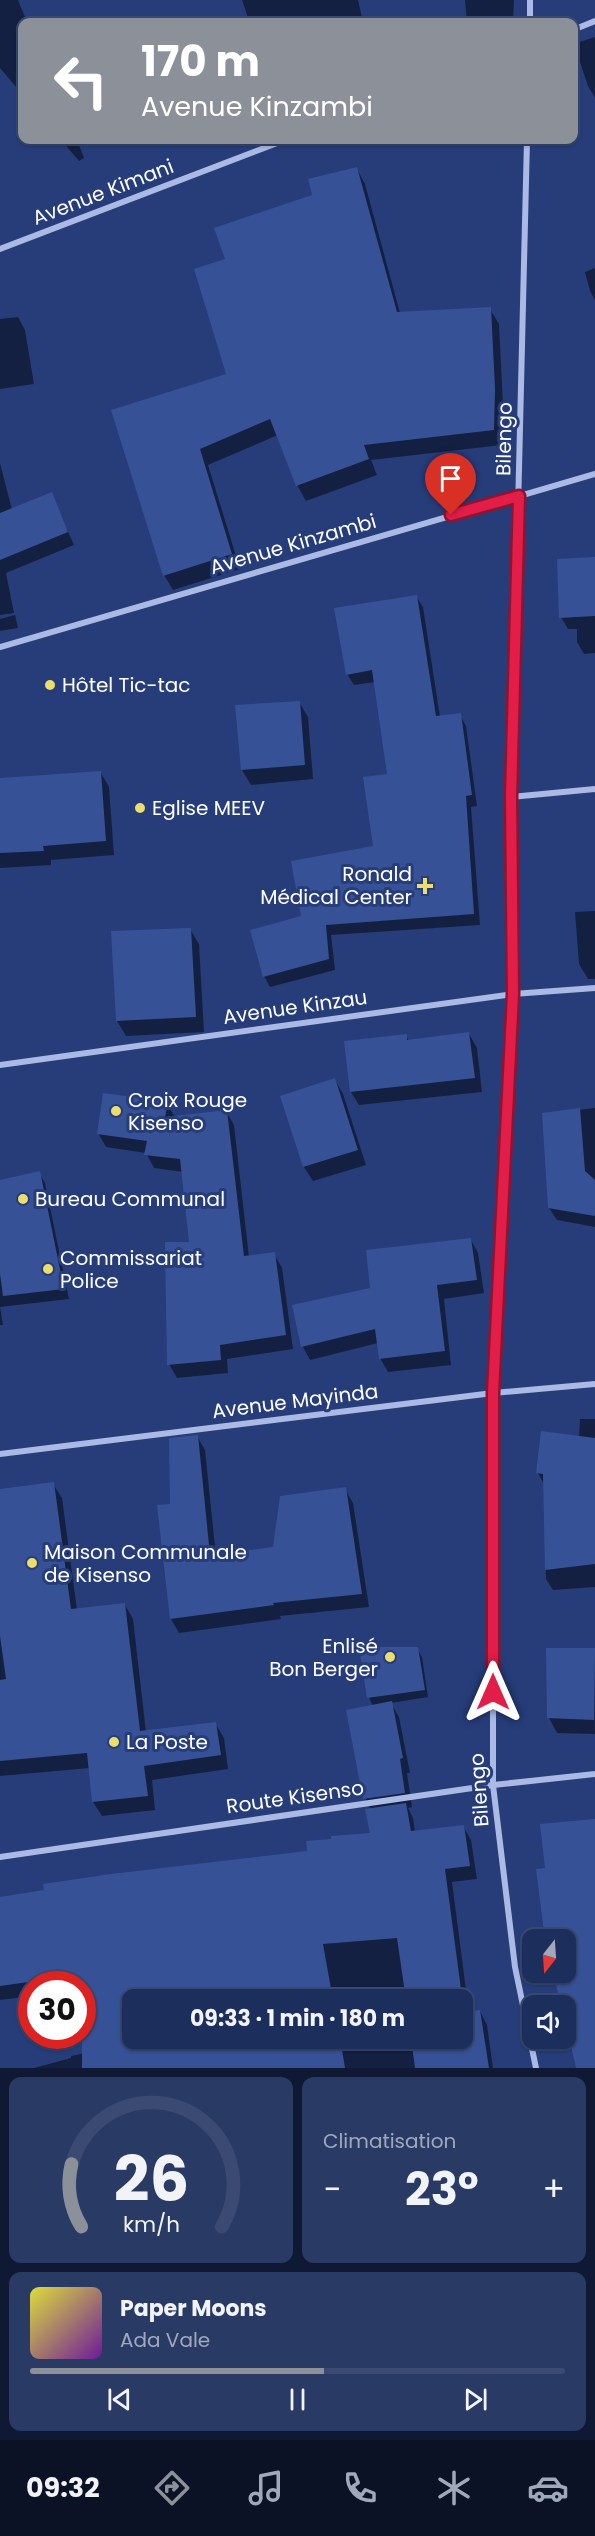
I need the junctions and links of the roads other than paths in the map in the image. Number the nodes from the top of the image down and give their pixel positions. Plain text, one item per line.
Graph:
1 (530, 0) edge
2 (530, 18) edge
3 (595, 21) edge
4 (578, 28) edge
5 (275, 144) edge
6 (527, 144) edge
7 (0, 249) edge
8 (595, 474) edge
9 (519, 496) junction
10 (0, 647) edge
11 (595, 789) edge
12 (511, 797) junction
13 (595, 988) edge
14 (513, 994) junction
15 (0, 1065) edge
16 (595, 1384) edge
17 (493, 1393) junction
18 (0, 1454) edge
19 (595, 1774) edge
20 (493, 1785) junction
21 (0, 1857) edge
22 (536, 2068) edge

1 - 2 street
3 - 4 street
5 - 7 street, Avenue Kimani
6 - 9 street, Bilengo
8 - 9 street, Avenue Kinzambi
9 - 10 street, Avenue Kinzambi
9 - 12 street, Bilengo
11 - 12 street
12 - 14 street, Bilengo
13 - 14 street, Avenue Kinzau
14 - 15 street, Avenue Kinzau
14 - 17 street, Bilengo
16 - 17 street, Avenue Mayinda
17 - 18 street, Avenue Mayinda
17 - 20 street, Bilengo
19 - 20 street, Route Kisenso
20 - 21 street, Route Kisenso
20 - 22 street, Bilengo

